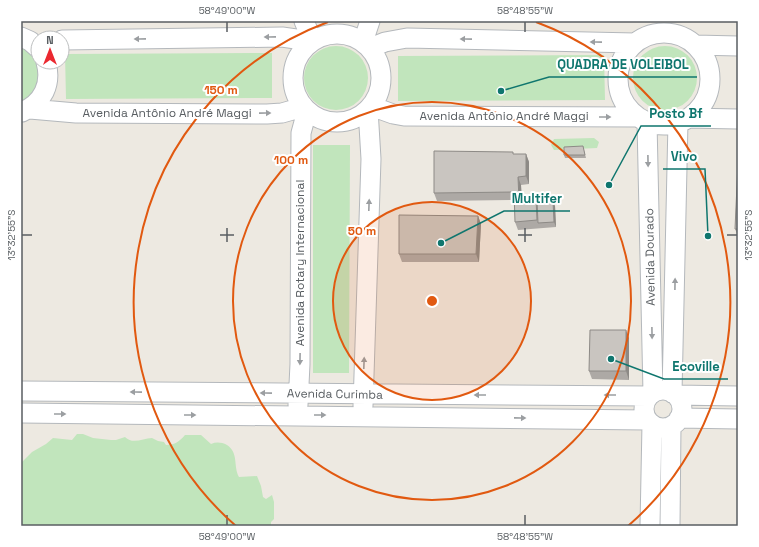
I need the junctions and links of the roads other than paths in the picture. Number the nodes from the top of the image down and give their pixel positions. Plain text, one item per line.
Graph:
1 (304, 21) edge
2 (370, 21) edge
3 (658, 27) edge
4 (678, 28) edge
5 (70, 40) edge
6 (310, 42) junction
7 (635, 43) junction
8 (366, 45) junction
9 (695, 45) junction
10 (738, 46) edge
11 (48, 70) edge
12 (370, 107) junction
13 (305, 109) junction
14 (26, 111) edge
15 (738, 119) edge
16 (643, 120) junction
17 (683, 120) junction
18 (21, 391) edge
19 (298, 393) junction
20 (363, 394) junction
21 (651, 394) junction
22 (674, 394) junction
23 (738, 396) edge
24 (21, 413) edge
25 (298, 415) junction
26 (363, 416) junction
27 (738, 419) edge
28 (662, 422) junction
29 (650, 526) edge
30 (670, 526) edge

1 - 6 street
2 - 8 street
3 - 4 street
3 - 7 street
4 - 9 street
6 -> 5 street
6 - 8 street
6 - 13 street
7 -> 8 street
7 - 16 street
8 - 12 street
9 - 10 street
9 - 17 street
11 - 14 street, Avenida Antônio André Maggi
12 - 13 street
12 -> 16 street, Avenida Antônio André Maggi
20 -> 12 street
14 -> 13 street, Avenida Antônio André Maggi
13 -> 19 street, Avenida Rotary Internacional
15 - 17 street, Avenida Antônio André Maggi
16 - 17 street, Avenida Antônio André Maggi
16 -> 21 street, Avenida Dourado
22 -> 17 street, Avenida Dourado
19 -> 18 street, Avenida Curimba
19 - 20 street, Avenida Curimba
19 - 25 street, Avenida Rotary Internacional
21 -> 20 street, Avenida Curimba
20 - 26 street
21 - 22 street
21 - 28 street
22 - 23 street
22 - 28 street
24 -> 25 street, Avenida Curimba
25 -> 26 street, Avenida Curimba
26 -> 28 street, Avenida Curimba
27 - 28 street, Avenida Curimba
28 - 29 street
28 - 30 street

